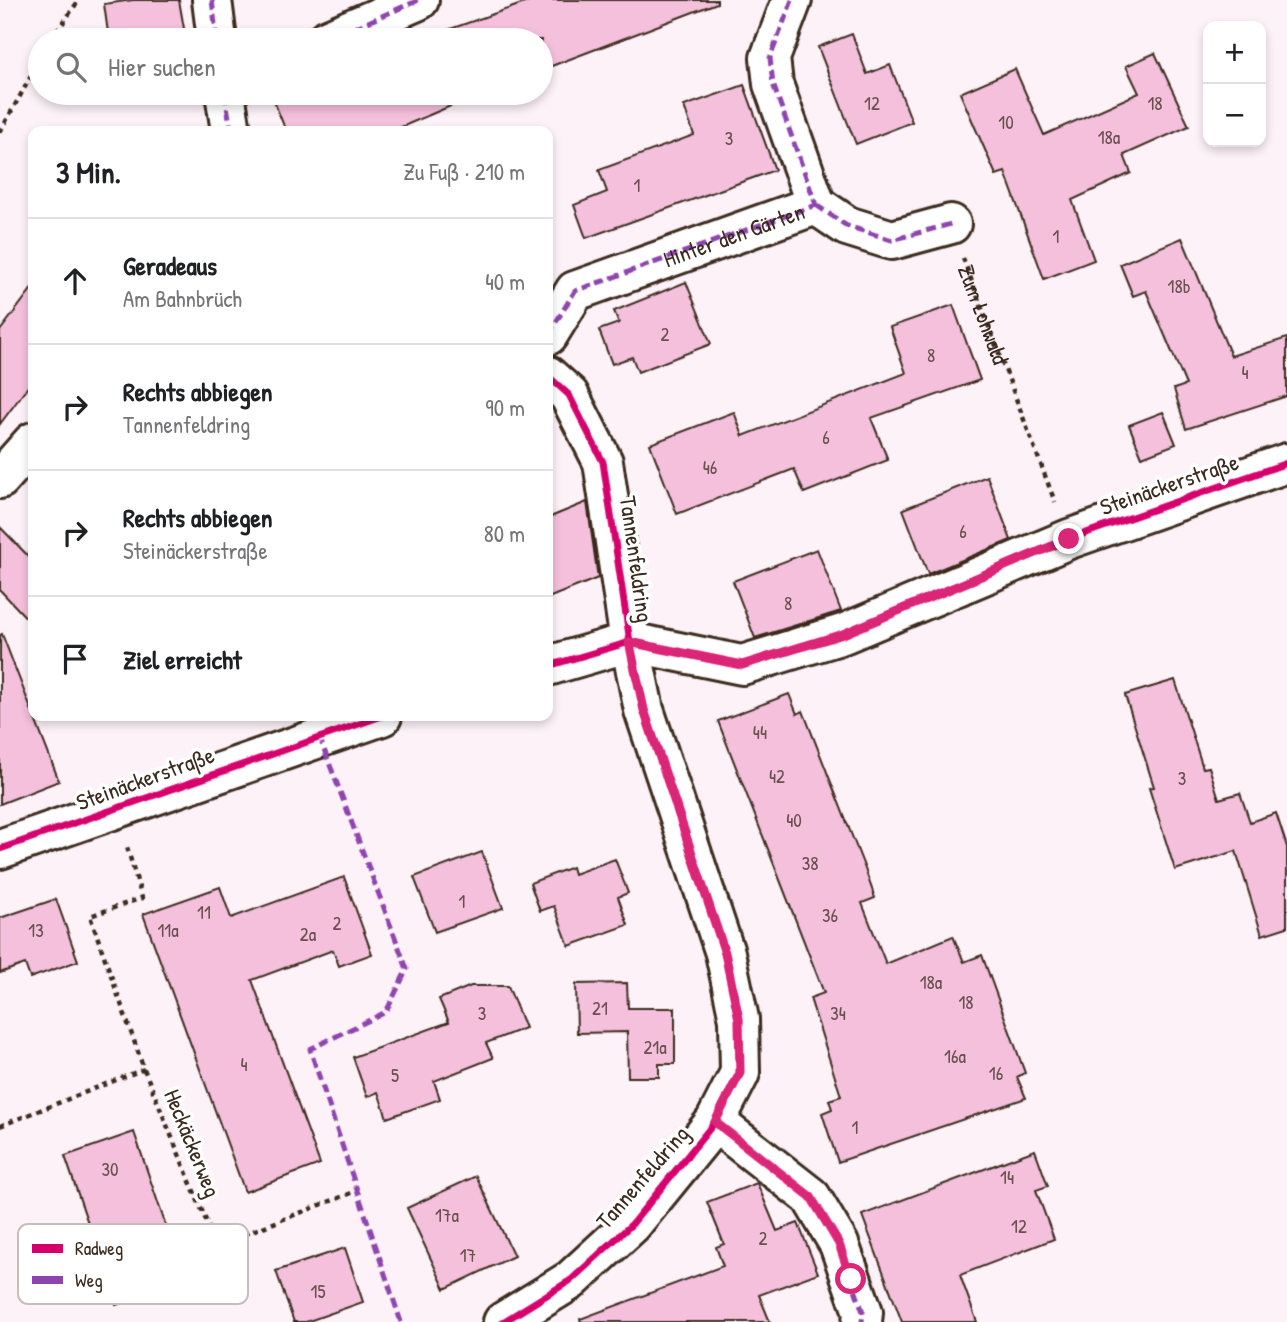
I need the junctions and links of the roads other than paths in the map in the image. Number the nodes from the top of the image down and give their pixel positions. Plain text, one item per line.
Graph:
1 (212, 0) edge
2 (419, 0) edge
3 (792, 0) edge
4 (216, 28) edge
5 (354, 28) edge
6 (227, 105) edge
7 (230, 126) edge
8 (816, 205) junction
9 (951, 224) road end
10 (553, 327) edge
11 (553, 381) edge
12 (28, 448) edge
13 (1287, 463) edge
14 (0, 479) edge
15 (629, 642) junction
16 (553, 665) edge
17 (366, 721) edge
18 (0, 849) edge
19 (715, 1122) junction
20 (503, 1322) edge
21 (862, 1322) edge

1 - 4 street
2 - 5 street
3 - 8 street, Hinter den Gärten
6 - 7 street
8 - 9 street
8 - 10 street, Hinter den Gärten
11 - 15 street, Tannenfeldring
12 - 14 street
13 - 15 street, Steinäckerstraße
15 - 16 street, Steinäckerstraße
15 - 19 street, Tannenfeldring
17 - 18 street, Steinäckerstraße
19 - 20 street, Tannenfeldring
19 - 21 street

